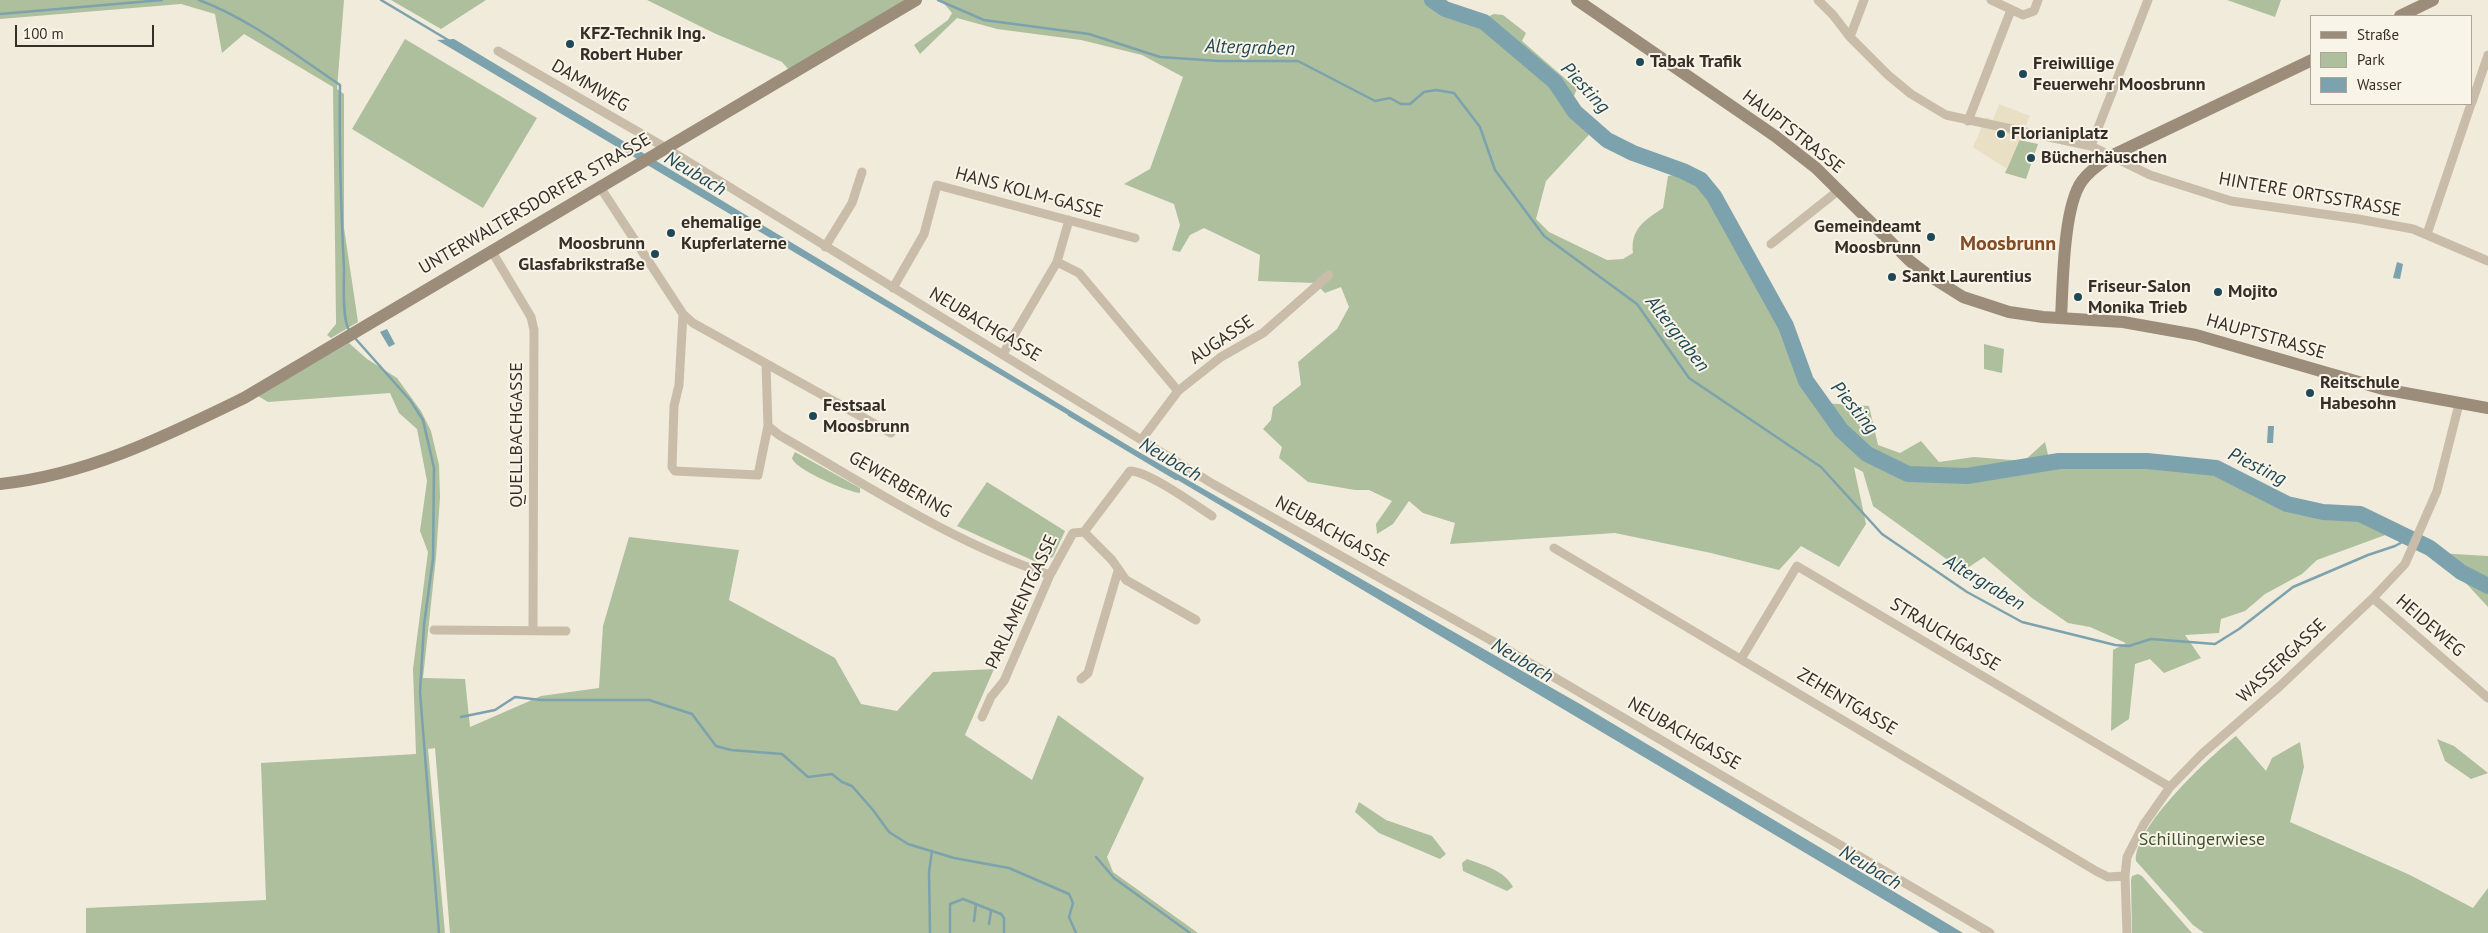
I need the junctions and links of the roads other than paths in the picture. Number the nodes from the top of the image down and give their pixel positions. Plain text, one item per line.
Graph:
1 (916, 0) edge
2 (1577, 0) edge
3 (1818, 0) edge
4 (1864, 0) edge
5 (1991, 0) edge
6 (2038, 0) edge
7 (2148, 0) edge
8 (2433, 0) edge
9 (2011, 10) junction
10 (2402, 15) edge
11 (1850, 37) junction
12 (498, 51) dead end
13 (2488, 55) edge
14 (2310, 61) edge
15 (2473, 97) edge
16 (2470, 105) edge
17 (1968, 120) junction
18 (2091, 146) junction
19 (660, 151) junction
20 (2112, 156) junction
21 (862, 172) dead end
22 (600, 187) junction
23 (1839, 190) junction
24 (1069, 220) junction
25 (2426, 234) junction
26 (1135, 238) dead end
27 (1771, 244) dead end
28 (825, 247) junction
29 (491, 250) junction
30 (2488, 261) edge
31 (1057, 262) junction
32 (1329, 275) dead end
33 (893, 288) junction
34 (682, 314) junction
35 (2061, 318) junction
36 (1003, 354) junction
37 (766, 365) junction
38 (1178, 391) junction
39 (2459, 404) junction
40 (2488, 408) edge
41 (768, 426) junction
42 (891, 434) dead end
43 (1142, 439) junction
44 (0, 484) edge
45 (1212, 516) dead end
46 (1084, 532) junction
47 (1554, 548) dead end
48 (1118, 571) junction
49 (1050, 575) junction
50 (2373, 598) junction
51 (1196, 620) dead end
52 (434, 630) dead end
53 (533, 630) junction
54 (566, 631) dead end
55 (1741, 659) junction
56 (1081, 679) dead end
57 (2488, 698) edge
58 (982, 717) dead end
59 (2170, 787) junction
60 (2125, 876) junction
61 (1990, 933) edge
62 (2127, 933) edge

1 - 19 main road, UNTERWALTERSDORFER STRASSE
2 - 23 main road, HAUPTSTRASSE
3 - 11 street, HINTERE ORTSSTRASSE
4 - 11 street
5 - 9 street
6 - 9 street
7 - 18 street
8 - 10 main road
9 - 17 street
11 - 17 street, HINTERE ORTSSTRASSE
12 - 19 street, DAMMWEG
13 - 15 street
14 - 20 main road
16 - 25 street
17 - 18 street, HINTERE ORTSSTRASSE
18 - 20 street, HINTERE ORTSSTRASSE
19 - 22 main road, UNTERWALTERSDORFER STRASSE
19 - 28 street, NEUBACHGASSE
20 - 25 street, HINTERE ORTSSTRASSE
20 - 35 main road
21 - 28 street
22 - 29 main road, UNTERWALTERSDORFER STRASSE
22 - 34 street
23 - 27 street
23 - 35 main road, HAUPTSTRASSE
24 - 26 street, HANS KOLM-GASSE
24 - 31 street
24 - 33 street, HANS KOLM-GASSE
25 - 30 street, HINTERE ORTSSTRASSE
28 - 33 street, NEUBACHGASSE
29 - 44 main road, UNTERWALTERSDORFER STRASSE
29 - 53 street, QUELLBACHGASSE
31 - 36 street
31 - 38 street
32 - 38 street, AUGASSE
33 - 36 street, NEUBACHGASSE
34 - 37 street
34 - 41 street
35 - 39 main road, HAUPTSTRASSE
36 - 43 street, NEUBACHGASSE
37 - 41 street
37 - 42 street
38 - 43 street, AUGASSE
39 - 40 main road, HAUPTSTRASSE
39 - 50 street, WASSERGASSE
41 - 49 street, GEWERBERING
43 - 61 street, NEUBACHGASSE
45 - 46 street
46 - 48 street, PARLAMENTGASSE
46 - 49 street, PARLAMENTGASSE
47 - 55 street, ZEHENTGASSE
48 - 51 street, PARLAMENTGASSE
48 - 56 street
49 - 58 street, PARLAMENTGASSE
50 - 57 street, HEIDEWEG
50 - 59 street, WASSERGASSE
52 - 53 street
53 - 54 street
55 - 59 street, STRAUCHGASSE
55 - 60 street, ZEHENTGASSE
59 - 60 street, WASSERGASSE
60 - 62 street, WASSERGASSE

